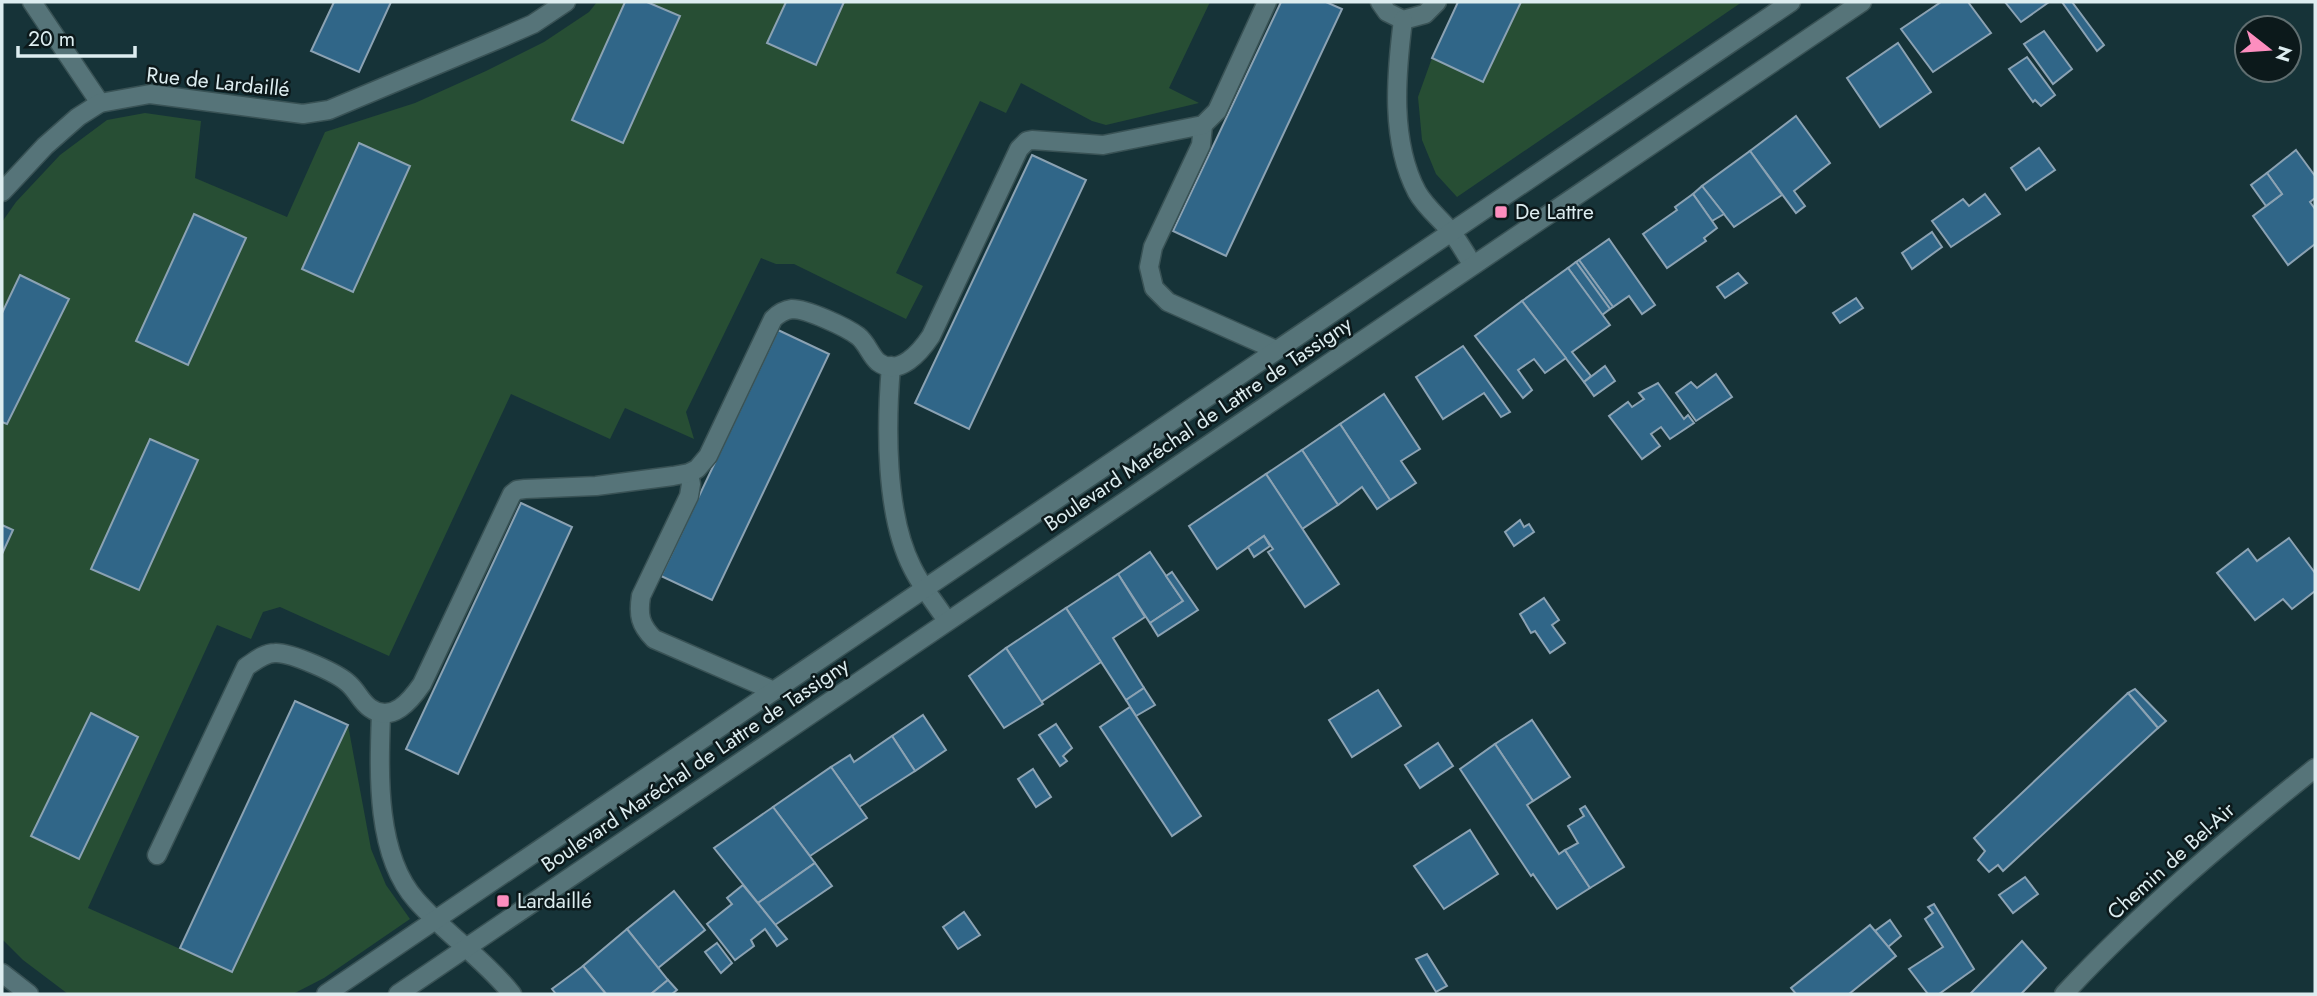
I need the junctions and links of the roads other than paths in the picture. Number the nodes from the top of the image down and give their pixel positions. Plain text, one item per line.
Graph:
1 (32, 2) edge
2 (566, 2) edge
3 (1267, 2) edge
4 (1380, 2) edge
5 (1437, 2) edge
6 (1791, 2) edge
7 (1862, 2) edge
8 (1403, 20) junction
9 (100, 103) junction
10 (1203, 125) junction
11 (2, 192) edge
12 (1451, 232) junction
13 (1473, 265) junction
14 (1276, 351) junction
15 (891, 366) junction
16 (689, 473) junction
17 (926, 588) junction
18 (947, 621) junction
19 (774, 691) junction
20 (381, 713) junction
21 (2315, 768) edge
22 (156, 855) dead end
23 (437, 919) junction
24 (467, 947) junction
25 (2, 973) edge
26 (29, 994) edge
27 (326, 994) edge
28 (398, 994) edge
29 (512, 994) edge
30 (2064, 994) edge

1 - 9 street
2 - 9 street, Rue de Lardaillé
3 - 10 street, Boulevard Maréchal de Lattre de Tassigny
4 - 8 street
5 - 8 street
6 - 12 street, Boulevard Maréchal de Lattre de Tassigny
7 - 13 street, Boulevard Maréchal de Lattre de Tassigny
8 - 12 street
9 - 11 street, Rue de Lardaillé
10 - 14 street, Boulevard Maréchal de Lattre de Tassigny
10 - 15 street
12 - 13 street
12 - 14 street, Boulevard Maréchal de Lattre de Tassigny
13 - 18 street, Boulevard Maréchal de Lattre de Tassigny
14 - 17 street, Boulevard Maréchal de Lattre de Tassigny
15 - 16 street
15 - 17 street
16 - 19 street, Boulevard Maréchal de Lattre de Tassigny
16 - 20 street
17 - 18 street
17 - 19 street, Boulevard Maréchal de Lattre de Tassigny
18 - 24 street, Boulevard Maréchal de Lattre de Tassigny
19 - 23 street, Boulevard Maréchal de Lattre de Tassigny
20 - 22 street
20 - 23 street
21 - 30 street, Chemin de Bel-Air
23 - 24 street
23 - 27 street, Boulevard Maréchal de Lattre de Tassigny
24 - 28 street, Boulevard Maréchal de Lattre de Tassigny
24 - 29 street
25 - 26 street

